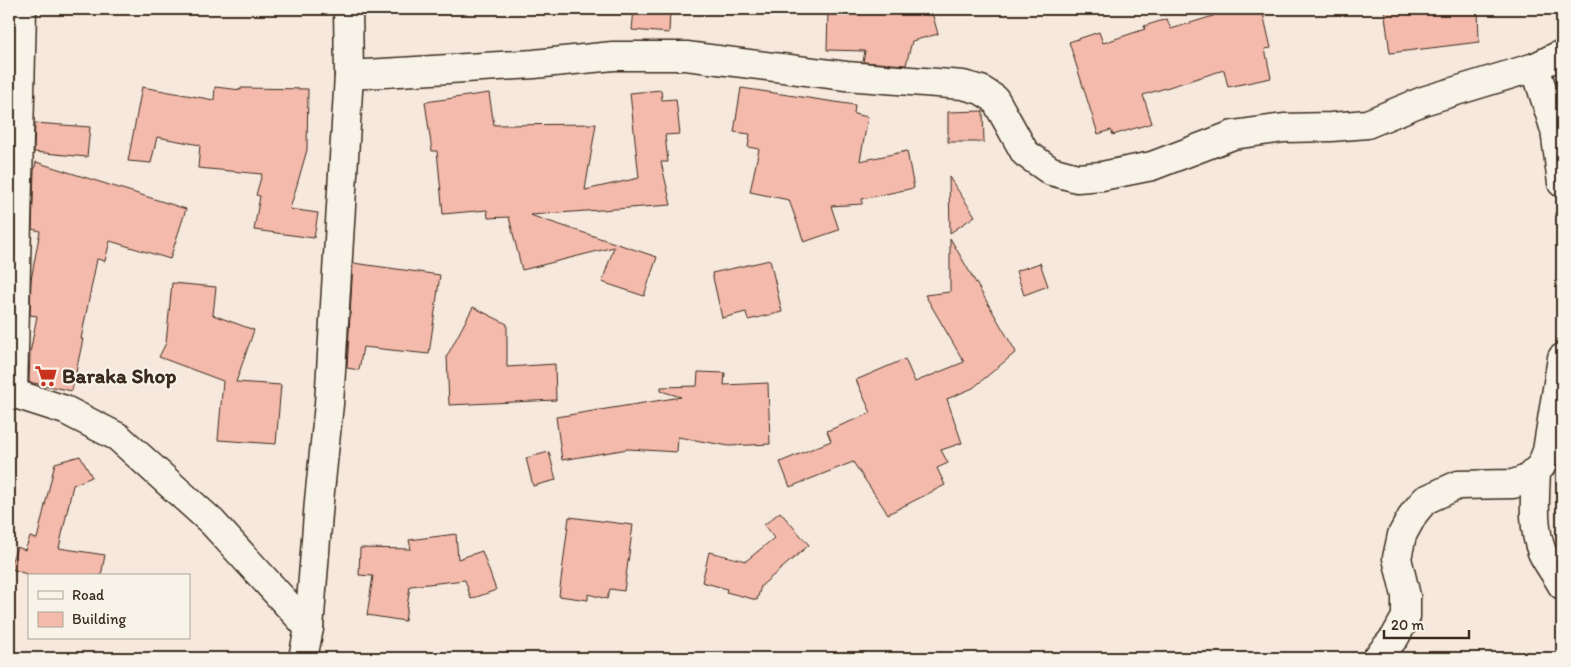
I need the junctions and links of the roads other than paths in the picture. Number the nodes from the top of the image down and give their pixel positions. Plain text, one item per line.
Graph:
1 (22, 9) edge
2 (348, 9) edge
3 (1562, 54) edge
4 (1534, 67) junction
5 (349, 75) junction
6 (1562, 183) edge
7 (1562, 358) edge
8 (11, 393) edge
9 (1536, 471) junction
10 (1562, 585) edge
11 (309, 628) junction
12 (303, 658) edge
13 (1377, 658) edge

1 - 8 street
2 - 5 street
3 - 4 street
4 - 5 street
4 - 6 street
5 - 11 street
7 - 9 street
8 - 11 street
9 - 10 street
9 - 13 street
11 - 12 street

